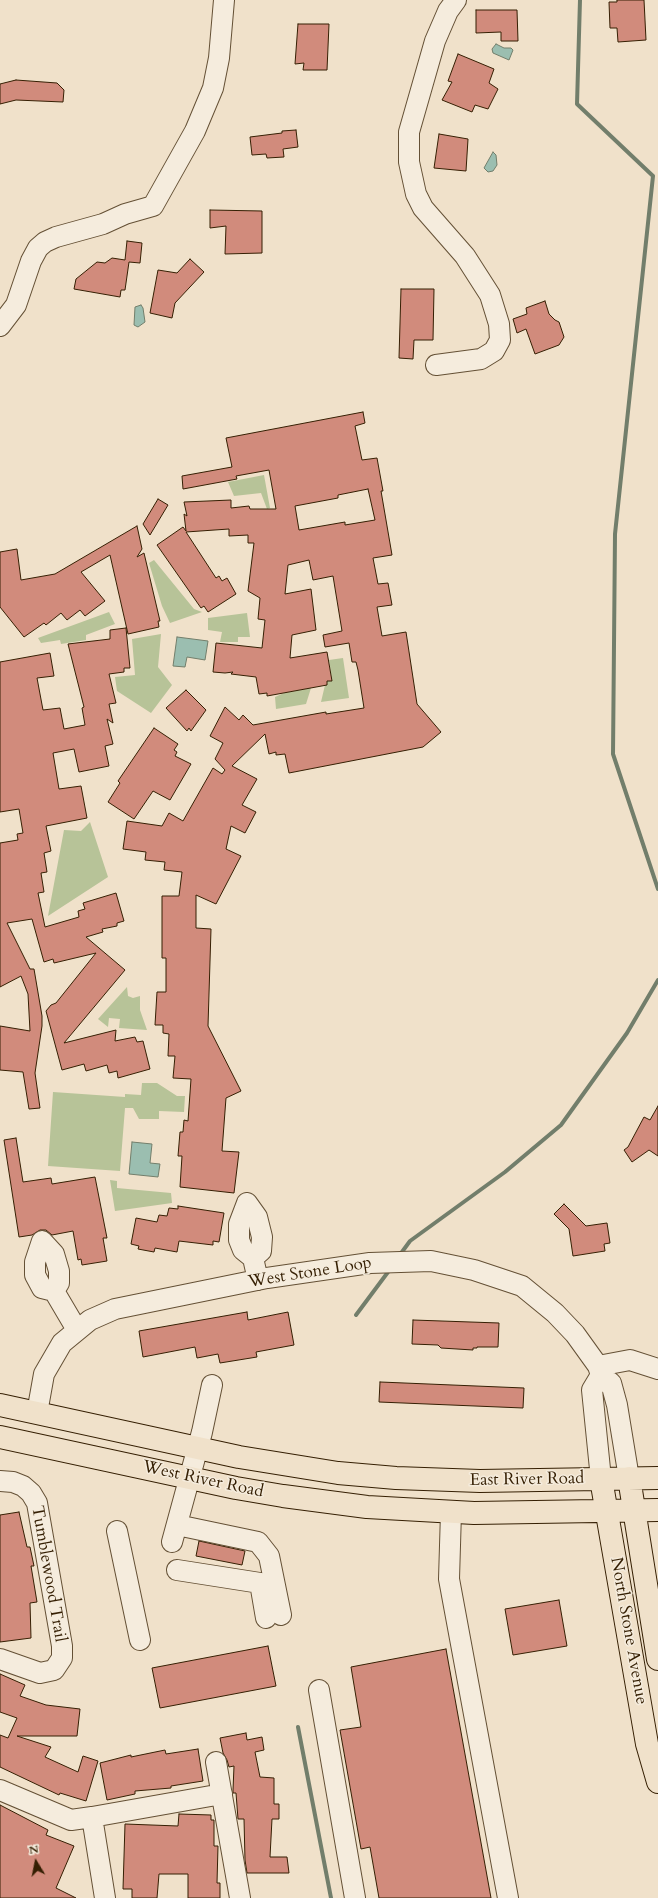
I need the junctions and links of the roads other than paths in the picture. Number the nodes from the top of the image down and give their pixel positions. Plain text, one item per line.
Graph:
1 (224, 0) edge
2 (456, 0) edge
3 (0, 326) edge
4 (436, 365) dead end
5 (253, 1258) dead end
6 (258, 1280) junction
7 (54, 1291) dead end
8 (78, 1330) junction
9 (658, 1369) edge
10 (599, 1370) junction
11 (212, 1385) dead end
12 (0, 1405) edge
13 (37, 1413) junction
14 (0, 1437) edge
15 (197, 1448) junction
16 (190, 1478) junction
17 (396, 1478) joint
18 (629, 1478) junction
19 (658, 1478) edge
20 (601, 1479) junction
21 (0, 1481) edge
22 (407, 1510) joint
23 (658, 1510) edge
24 (607, 1511) junction
25 (634, 1511) junction
26 (452, 1512) junction
27 (117, 1531) dead end
28 (177, 1570) dead end
29 (140, 1640) dead end
30 (0, 1659) edge
31 (658, 1659) edge
32 (319, 1690) dead end
33 (216, 1762) dead end
34 (658, 1782) edge
35 (0, 1790) edge
36 (222, 1794) junction
37 (92, 1817) junction
38 (105, 1898) edge
39 (240, 1898) edge
40 (355, 1898) edge
41 (508, 1898) edge

1 - 3 street
2 - 4 street
5 - 6 street
6 - 8 street, West Stone Loop
6 - 10 street, West Stone Loop
7 - 8 street
8 - 13 street, West Stone Loop
9 - 10 street
10 - 18 street, West Stone Loop
10 - 20 street
11 - 15 street
12 - 13 main road, West River Road
13 - 15 main road, West River Road
14 - 16 main road, West River Road
15 - 16 street
15 - 17 main road, West River Road
16 - 22 main road, West River Road
16 - 28 street
17 - 20 main road, East River Road
18 - 19 main road, East River Road
18 - 20 main road, East River Road
18 - 25 main road, North Stone Avenue
20 - 24 main road, North Stone Avenue
21 - 30 street, Tumblewood Trail
22 - 26 main road, East River Road
23 - 25 main road, East River Road
24 - 25 main road, East River Road
24 - 26 main road, East River Road
24 - 34 main road, North Stone Avenue
25 - 31 main road, North Stone Avenue
26 - 41 street
27 - 29 street
32 - 40 street
33 - 36 street
35 - 37 street
36 - 37 street
36 - 39 street
37 - 38 street

